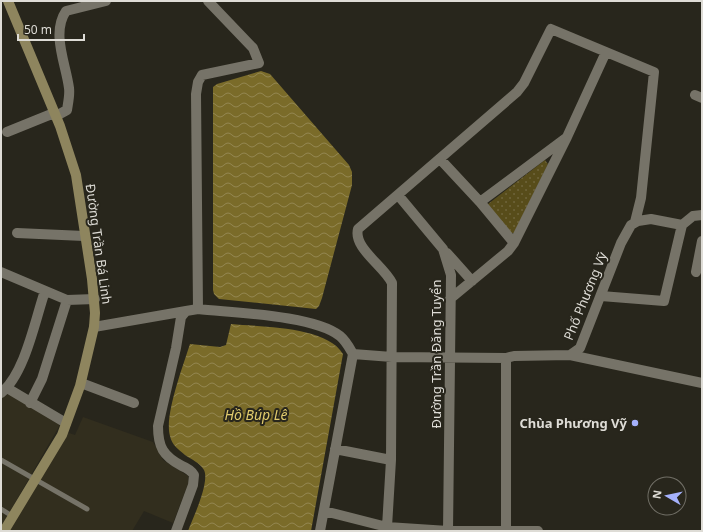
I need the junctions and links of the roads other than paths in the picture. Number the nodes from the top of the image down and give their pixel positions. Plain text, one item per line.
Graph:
1 (8, 1) edge
2 (106, 1) edge
3 (208, 1) edge
4 (606, 52) junction
5 (55, 114) junction
6 (7, 132) dead end
7 (568, 137) junction
8 (440, 160) junction
9 (398, 195) junction
10 (480, 202) junction
11 (702, 215) edge
12 (635, 222) junction
13 (682, 225) junction
14 (17, 233) dead end
15 (84, 236) junction
16 (702, 241) edge
17 (514, 243) junction
18 (442, 249) junction
19 (1, 272) edge
20 (696, 272) dead end
21 (472, 281) junction
22 (45, 291) junction
23 (601, 296) junction
24 (95, 299) junction
25 (67, 300) junction
26 (450, 300) junction
27 (198, 310) junction
28 (186, 311) junction
29 (94, 327) junction
30 (353, 354) junction
31 (570, 355) junction
32 (392, 357) junction
33 (449, 357) junction
34 (506, 358) junction
35 (81, 383) junction
36 (702, 383) edge
37 (4, 391) edge
38 (30, 403) junction
39 (134, 403) dead end
40 (66, 423) junction
41 (335, 449) junction
42 (1, 460) edge
43 (391, 460) junction
44 (35, 479) junction
45 (1, 509) edge
46 (87, 509) dead end
47 (324, 510) junction
48 (12, 516) junction
49 (387, 528) junction
50 (4, 531) edge
51 (176, 531) edge
52 (320, 531) edge
53 (448, 531) edge
54 (506, 531) edge
55 (538, 531) edge

1 - 5 street, Đường Trần Bá Linh
2 - 5 street
3 - 27 street
4 - 7 street
4 - 8 street
4 - 12 street
5 - 6 street
5 - 15 street, Đường Trần Bá Linh
7 - 10 street
7 - 17 street
8 - 9 street
8 - 10 street
9 - 18 street, Đường Trần Đăng Tuyển
9 - 32 street
10 - 17 street
11 - 13 street
12 - 13 street
12 - 23 street, Phố Phương Vỹ
13 - 23 street
14 - 15 street
15 - 24 street, Đường Trần Bá Linh
16 - 20 street
17 - 21 street
18 - 21 street
18 - 26 street, Đường Trần Đăng Tuyển
19 - 22 street
21 - 26 street
22 - 25 street
22 - 37 street
23 - 31 street, Phố Phương Vỹ
24 - 25 street
24 - 29 street, Đường Trần Bá Linh
25 - 38 street
26 - 33 street, Đường Trần Đăng Tuyển
27 - 28 street
27 - 30 street
28 - 29 street
28 - 51 street
29 - 35 street, Đường Trần Bá Linh
30 - 32 street, Phố Phương Vỹ
30 - 41 street
31 - 34 street, Phố Phương Vỹ
31 - 36 street
32 - 33 street, Phố Phương Vỹ
32 - 43 street
33 - 34 street, Phố Phương Vỹ
33 - 53 street, Đường Trần Đăng Tuyển
34 - 54 street
35 - 39 street
35 - 40 street, Đường Trần Bá Linh
37 - 38 street
38 - 40 street
40 - 44 street, Đường Trần Bá Linh
41 - 43 street
41 - 47 street
42 - 44 lane
43 - 49 street
44 - 46 lane
44 - 48 street, Đường Trần Bá Linh
45 - 48 lane
47 - 49 street
47 - 52 street
48 - 50 street, Đường Trần Bá Linh
49 - 53 street
53 - 54 street
54 - 55 street

